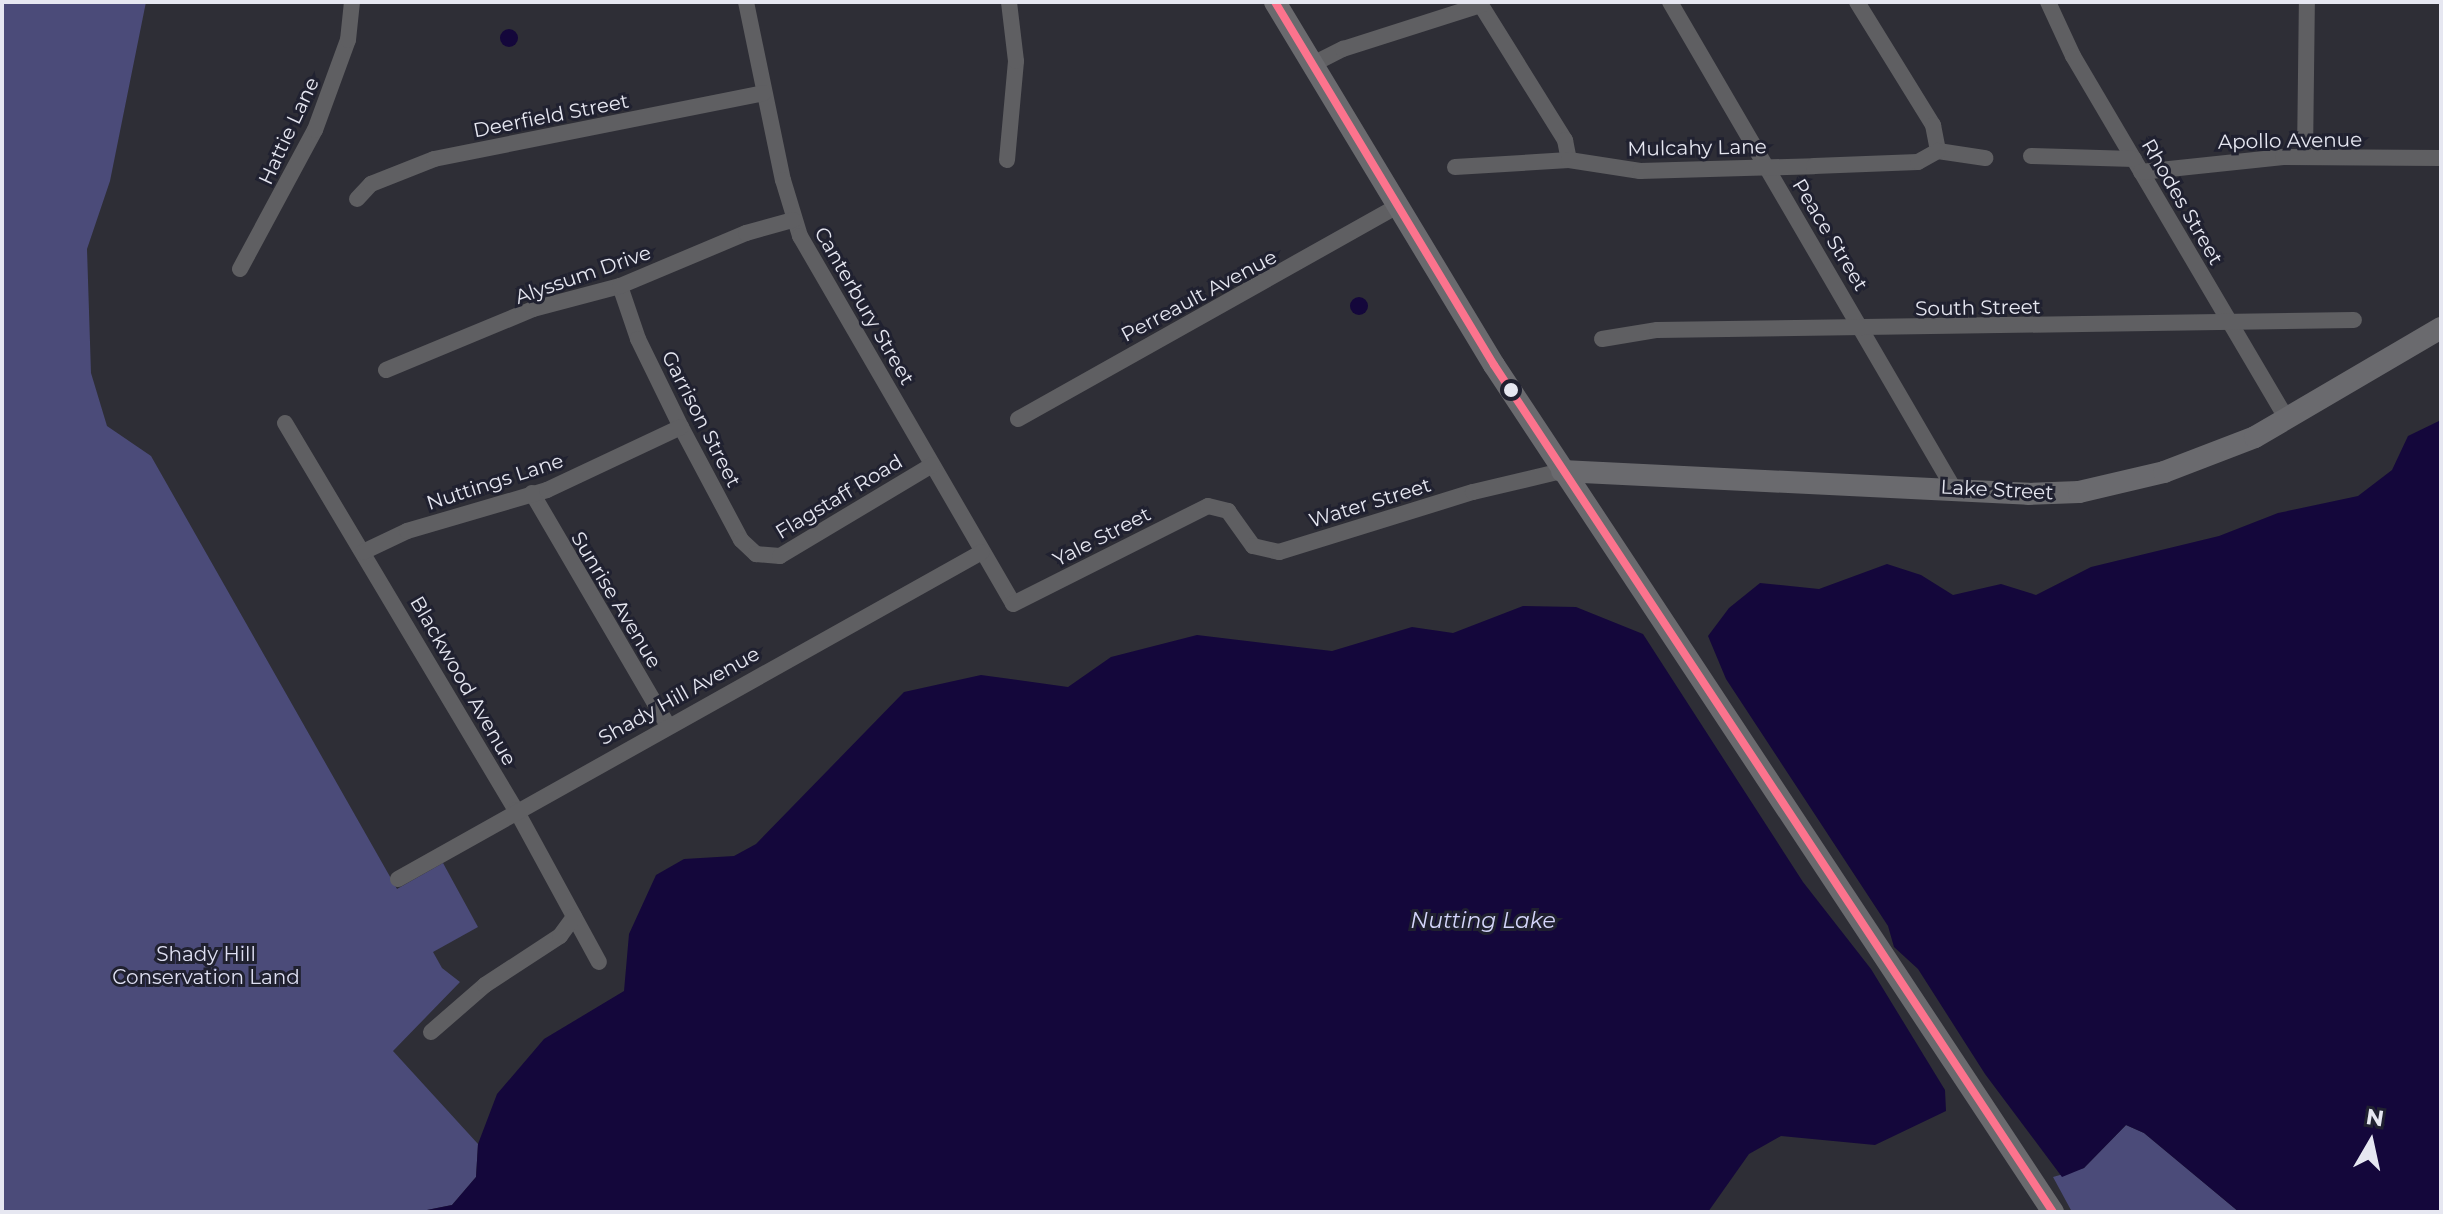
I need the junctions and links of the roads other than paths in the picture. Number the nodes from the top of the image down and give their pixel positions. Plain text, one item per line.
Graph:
1 (352, 2) edge
2 (746, 2) edge
3 (1009, 2) edge
4 (1275, 2) edge
5 (1670, 2) edge
6 (1857, 2) edge
7 (2048, 2) edge
8 (2307, 2) edge
9 (1480, 3) edge
10 (1313, 64) junction
11 (763, 93) junction
12 (1938, 151) junction
13 (2031, 156) dead end
14 (2305, 156) junction
15 (1985, 158) dead end
16 (2441, 158) edge
17 (1007, 160) dead end
18 (1569, 160) junction
19 (2138, 165) junction
20 (1455, 167) dead end
21 (1766, 167) junction
22 (357, 199) dead end
23 (1397, 206) junction
24 (793, 220) junction
25 (240, 269) dead end
26 (620, 286) junction
27 (2354, 320) dead end
28 (2231, 325) junction
29 (2441, 328) edge
30 (1861, 330) junction
31 (1602, 339) dead end
32 (386, 370) dead end
33 (1018, 419) dead end
34 (2287, 420) junction
35 (285, 423) dead end
36 (681, 427) junction
37 (932, 465) junction
38 (1562, 471) junction
39 (1954, 489) junction
40 (532, 493) junction
41 (1208, 506) joint
42 (363, 552) junction
43 (982, 552) junction
44 (765, 557) joint
45 (1013, 604) joint
46 (668, 726) junction
47 (516, 810) junction
48 (398, 879) dead end
49 (574, 917) junction
50 (599, 962) dead end
51 (431, 1032) dead end
52 (2053, 1212) edge

1 - 25 street, Hattie Lane
2 - 11 street, Canterbury Street
3 - 17 street
4 - 10 main road
5 - 21 street, Peace Street
6 - 12 street
7 - 19 street, Rhodes Street
8 - 14 street
9 - 10 street
9 - 18 street
10 - 23 main road
11 - 22 street, Deerfield Street
11 - 24 street, Canterbury Street
12 - 15 street
12 - 21 street, Mulcahy Lane
13 - 19 street, Apollo Avenue
14 - 16 street, Apollo Avenue
14 - 19 street, Apollo Avenue
18 - 20 street, Mulcahy Lane
18 - 21 street, Mulcahy Lane
19 - 28 street, Rhodes Street
21 - 30 street, Peace Street
23 - 33 street, Perreault Avenue
23 - 38 main road
24 - 26 street, Alyssum Drive
24 - 37 street, Canterbury Street
26 - 32 street, Alyssum Drive
26 - 36 street, Garrison Street
27 - 28 street, South Street
28 - 30 street, South Street
28 - 34 street, Rhodes Street
29 - 34 main road, Lake Street
30 - 31 street, South Street
30 - 39 street, Peace Street
34 - 39 main road, Lake Street
35 - 42 street, Blackwood Avenue
36 - 40 street, Nuttings Lane
36 - 44 street, Garrison Street
37 - 43 street, Canterbury Street
37 - 44 street, Flagstaff Road
38 - 39 main road, Lake Street
38 - 41 street, Water Street
38 - 52 main road
40 - 42 street, Nuttings Lane
40 - 46 street, Sunrise Avenue
41 - 45 street, Yale Street
42 - 47 street, Blackwood Avenue
43 - 45 street, Canterbury Street
43 - 46 street, Shady Hill Avenue
46 - 47 street, Shady Hill Avenue
47 - 48 street, Shady Hill Avenue
47 - 49 street, Blackwood Avenue
49 - 50 street, Blackwood Avenue
49 - 51 street

